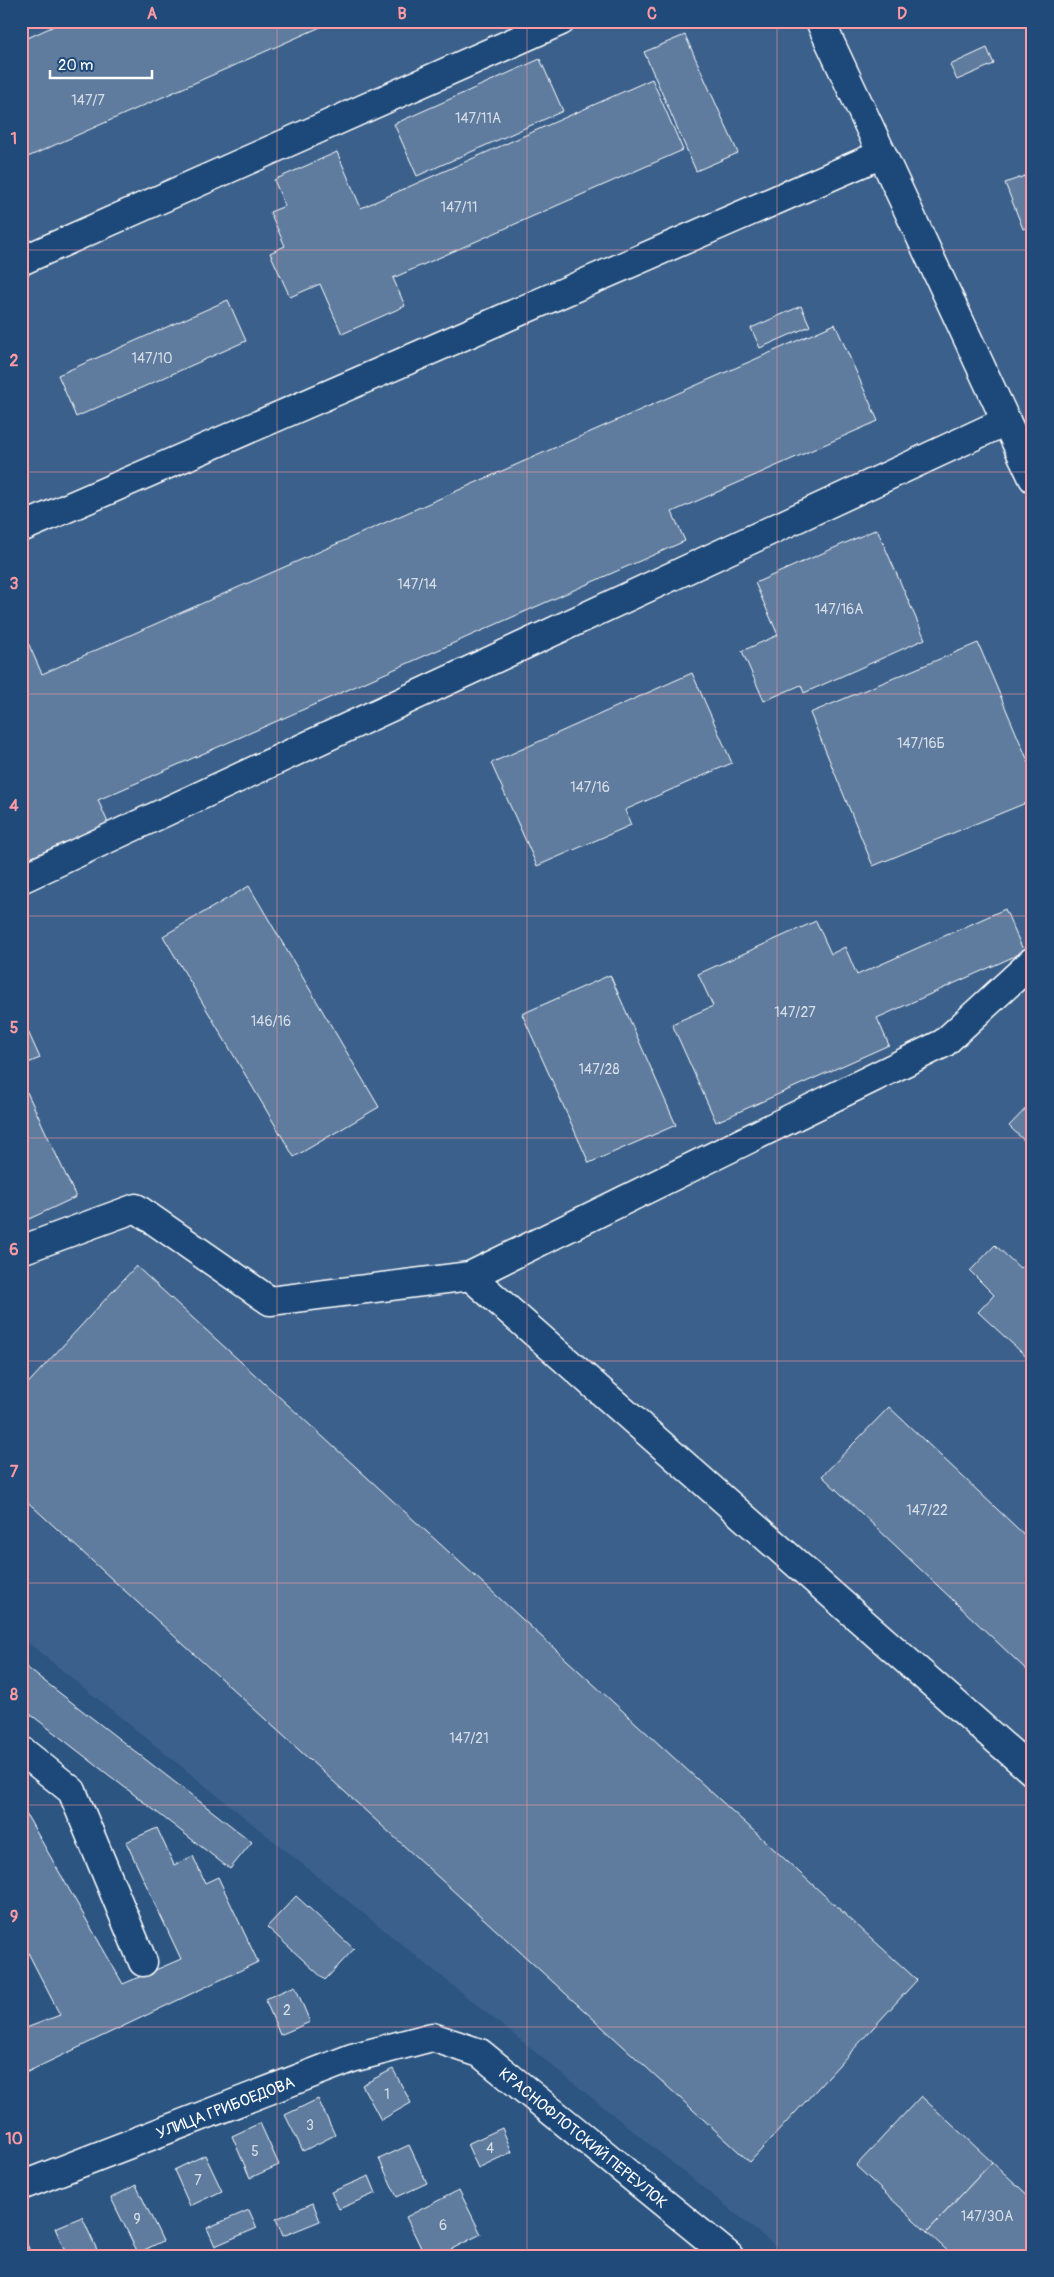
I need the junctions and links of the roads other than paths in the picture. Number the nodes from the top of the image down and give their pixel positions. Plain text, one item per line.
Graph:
1 (561, 21) edge
2 (820, 21) edge
3 (882, 154) junction
4 (21, 261) edge
5 (1006, 421) junction
6 (1033, 478) edge
7 (21, 528) edge
8 (21, 879) edge
9 (1033, 961) edge
10 (21, 1250) edge
11 (470, 1276) junction
12 (21, 1750) edge
13 (1033, 1772) edge
14 (143, 1962) dead end
15 (432, 2037) joint
16 (21, 2186) edge
17 (728, 2256) edge

1 - 4 lane
2 - 3 lane
3 - 5 lane
3 - 7 lane
5 - 6 lane
5 - 8 lane
9 - 11 lane
10 - 11 lane
11 - 13 lane
12 - 14 lane
15 - 16 lane, УЛИЦА ГРИБОЕДОВА
15 - 17 lane, КРАСНОФЛОТСКИЙ ПЕРЕУЛОК

